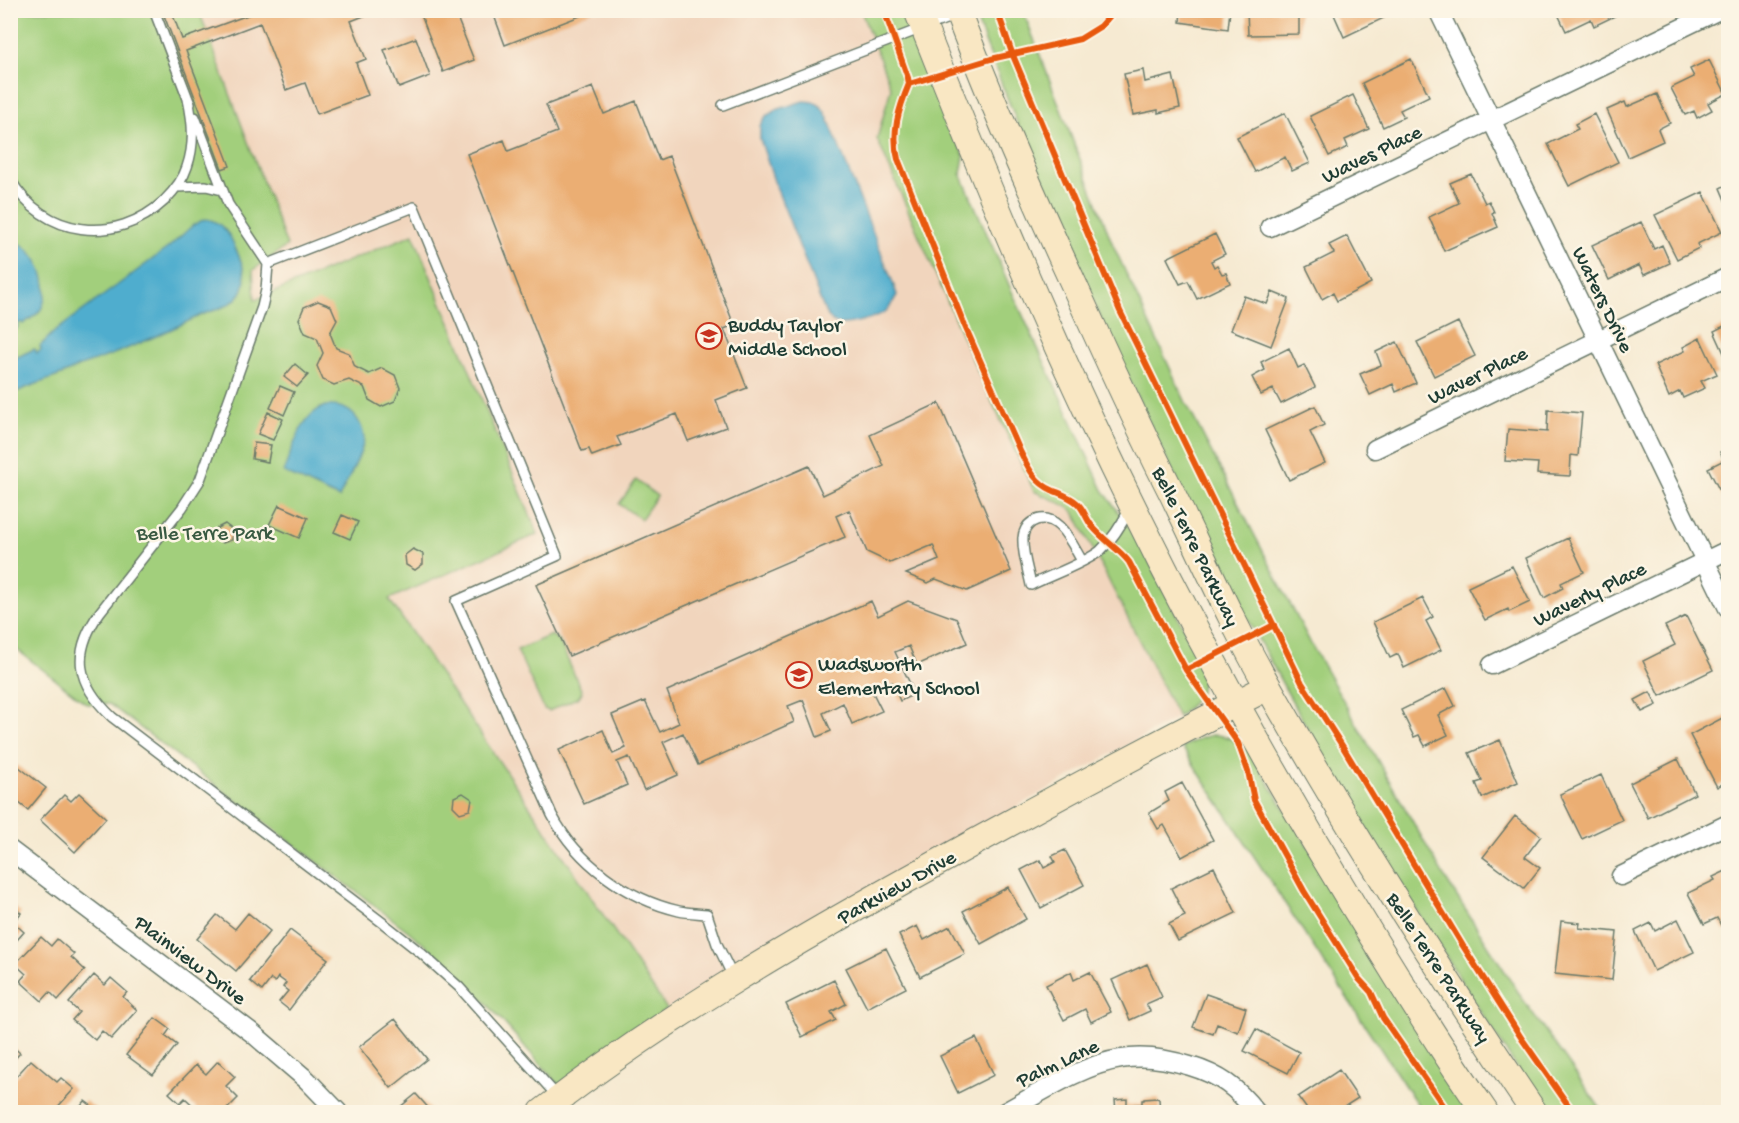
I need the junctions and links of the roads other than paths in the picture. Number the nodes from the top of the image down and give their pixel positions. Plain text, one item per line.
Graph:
1 (154, 10) edge
2 (1438, 10) edge
3 (1719, 10) edge
4 (958, 12) edge
5 (921, 19) edge
6 (188, 99) junction
7 (723, 105) dead end
8 (1491, 120) junction
9 (10, 179) edge
10 (177, 188) junction
11 (222, 190) junction
12 (1270, 227) dead end
13 (268, 264) junction
14 (1728, 277) edge
15 (1599, 340) junction
16 (1375, 448) dead end
17 (1133, 504) junction
18 (1728, 550) edge
19 (1082, 561) junction
20 (1706, 561) junction
21 (1728, 608) edge
22 (1492, 665) dead end
23 (1268, 687) junction
24 (1235, 704) junction
25 (1728, 824) edge
26 (10, 850) edge
27 (1621, 876) dead end
28 (734, 979) junction
29 (550, 1106) edge
30 (338, 1113) edge
31 (1005, 1113) edge
32 (1256, 1113) edge
33 (1485, 1113) edge
34 (1534, 1113) edge

1 - 6 lane
2 - 8 street, Waters Drive
3 - 8 street, Waves Place
4 - 5 lane
4 - 23 main road, Belle Terre Parkway
5 - 7 lane
5 - 17 main road, Belle Terre Parkway
6 - 10 lane
6 - 11 lane
8 - 12 street, Waves Place
8 - 15 street, Waters Drive
9 - 10 lane
10 - 11 lane
11 - 13 lane
13 - 28 lane
13 - 29 lane
14 - 15 street, Waver Place
15 - 16 street, Waver Place
15 - 20 street, Waters Drive
17 - 19 lane
17 - 24 main road, Belle Terre Parkway
18 - 20 street, Waverly Place
19 - 19 lane
20 - 21 street, Waters Drive
20 - 22 street, Waverly Place
23 - 24 main road, Parkview Drive
23 - 34 main road, Belle Terre Parkway
24 - 28 main road, Parkview Drive
24 - 33 main road, Belle Terre Parkway
25 - 27 street
26 - 30 street, Plainview Drive
28 - 29 main road, Parkview Drive
31 - 32 street, Palm Lane

